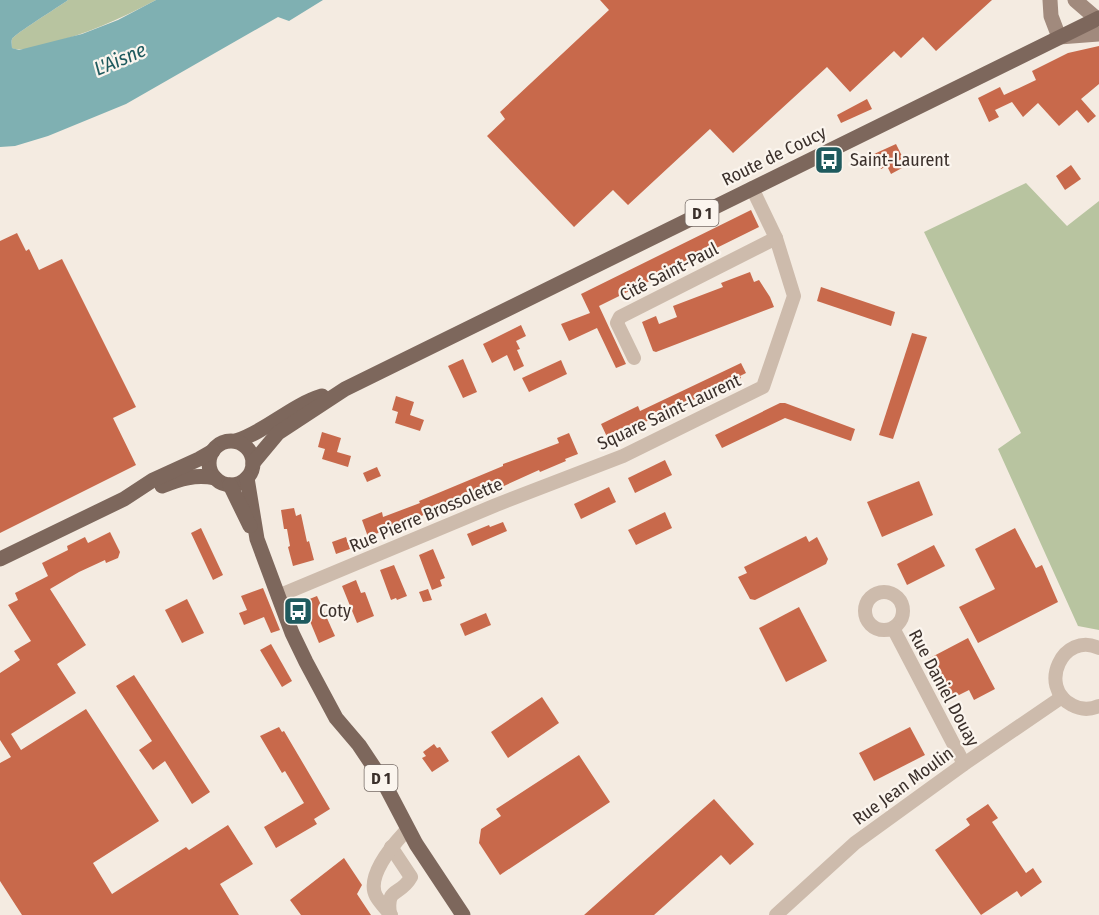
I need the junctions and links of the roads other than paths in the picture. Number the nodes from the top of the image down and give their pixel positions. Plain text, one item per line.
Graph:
1 (1050, 0) edge
2 (1075, 0) edge
3 (1098, 24) edge
4 (1059, 37) junction
5 (752, 188) junction
6 (776, 238) junction
7 (634, 358) dead end
8 (345, 389) junction
9 (236, 441) junction
10 (213, 451) junction
11 (253, 463) junction
12 (588, 469) joint
13 (215, 478) junction
14 (247, 478) junction
15 (230, 485) junction
16 (124, 499) junction
17 (257, 539) junction
18 (0, 559) edge
19 (278, 596) junction
20 (892, 628) dead end
21 (1099, 648) edge
22 (1062, 698) junction
23 (1099, 706) edge
24 (336, 718) junction
25 (964, 764) junction
26 (404, 833) junction
27 (416, 844) junction
28 (391, 847) junction
29 (391, 914) edge
30 (463, 915) edge
31 (776, 915) edge

1 - 4 main road
2 - 3 main road
3 - 4 main road, D 1
4 - 5 main road, Route de Coucy / D 1
5 - 6 street
5 - 8 main road, Route de Coucy / D 1
6 - 7 street, Cité Saint-Paul
6 - 12 street, Square Saint-Laurent
8 - 9 main road, Route de Coucy
8 - 11 main road, Route de Coucy
9 - 10 main road
9 - 11 main road
10 - 13 main road
10 - 16 main road
11 - 14 main road
12 - 19 street, Rue Pierre Brossolette
13 - 15 main road
13 - 16 main road
14 - 15 main road
14 - 17 main road, D 1
15 - 17 main road, D 1
16 - 18 main road
17 - 19 main road, D 1
19 - 24 main road, D 1
20 - 25 street, Rue Daniel Douay
21 - 22 street
22 - 23 street
22 - 25 street, Rue Jean Moulin
24 - 26 main road, D 1
24 - 27 main road, D 1
25 - 31 street, Rue Jean Moulin
26 - 27 main road, D 1
26 - 28 street
27 - 30 main road, D 1
28 - 29 street
28 - 29 street

